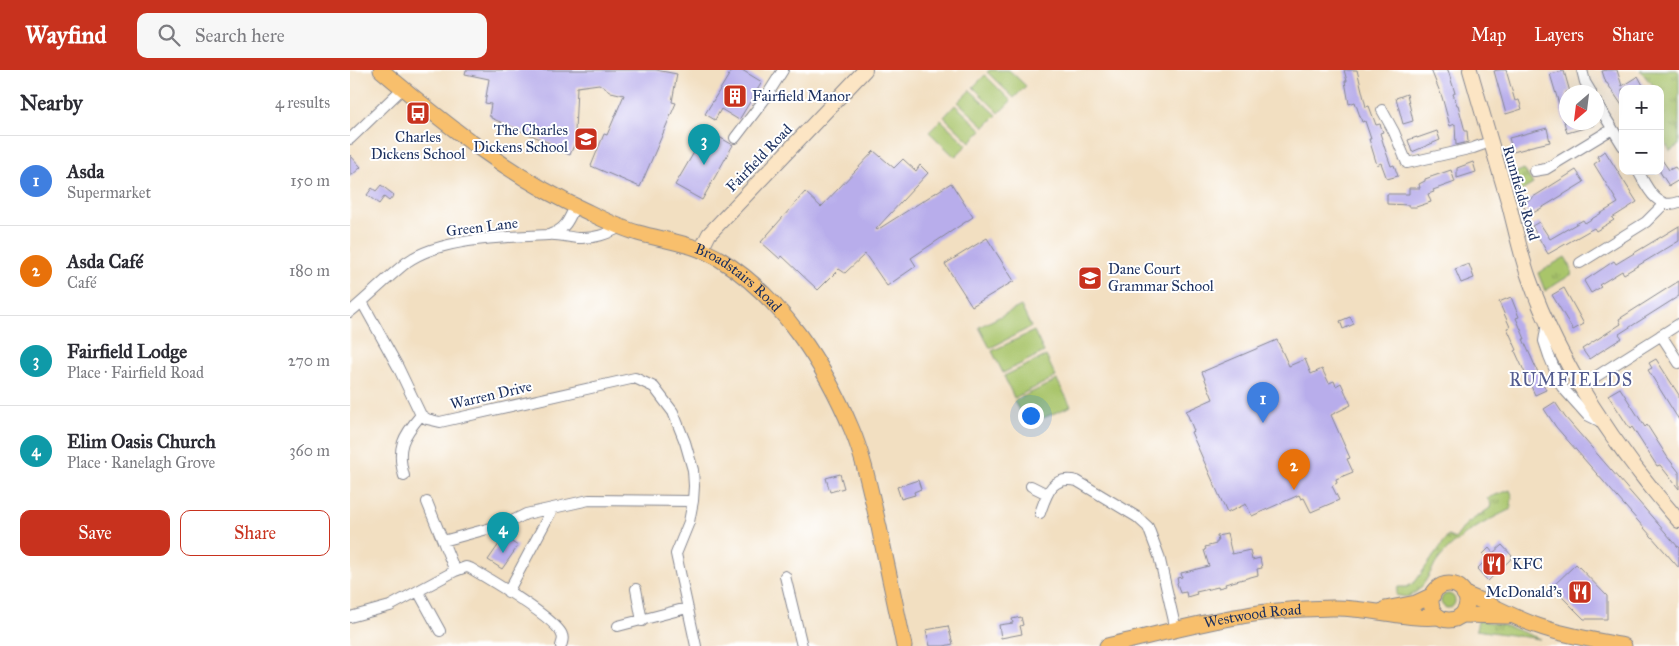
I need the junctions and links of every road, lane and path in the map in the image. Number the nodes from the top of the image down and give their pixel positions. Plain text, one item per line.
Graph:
1 (382, 70) edge
2 (783, 70) edge
3 (865, 70) edge
4 (1470, 70) edge
5 (1582, 70) edge
6 (1587, 85) edge
7 (403, 88) junction
8 (1382, 110) dead end
9 (1604, 116) edge
10 (1612, 129) junction
11 (350, 138) edge
12 (735, 138) dead end
13 (1619, 140) edge
14 (1490, 142) junction
15 (1534, 171) dead end
16 (1640, 175) edge
17 (1679, 202) edge
18 (1664, 204) junction
19 (575, 206) junction
20 (565, 226) junction
21 (621, 227) junction
22 (550, 234) junction
23 (580, 238) junction
24 (701, 250) junction
25 (1580, 263) dead end
26 (362, 302) junction
27 (350, 312) edge
28 (1547, 322) junction
29 (1679, 324) edge
30 (1661, 335) junction
31 (1679, 363) edge
32 (1581, 386) junction
33 (421, 415) junction
34 (1604, 423) junction
35 (404, 476) dead end
36 (1031, 486) dead end
37 (1047, 494) junction
38 (427, 502) dead end
39 (693, 502) junction
40 (553, 508) junction
41 (1040, 513) dead end
42 (1679, 521) edge
43 (443, 541) junction
44 (455, 571) junction
45 (785, 576) dead end
46 (636, 590) dead end
47 (418, 591) junction
48 (508, 592) junction
49 (1464, 594) junction
50 (1433, 595) junction
51 (687, 608) junction
52 (1371, 611) junction
53 (1462, 615) junction
54 (1512, 616) junction
55 (350, 617) edge
56 (1439, 617) junction
57 (642, 621) junction
58 (618, 626) dead end
59 (1176, 630) junction
60 (440, 631) dead end
61 (561, 646) edge
62 (696, 646) edge
63 (802, 646) edge
64 (904, 646) edge
65 (1107, 646) edge
66 (1624, 646) edge

1 - 7 main road, Broadstairs Road
2 - 12 street
3 - 24 street, Fairfield Road
4 - 14 street, Rumfields Road
5 - 6 street
7 - 11 street
7 - 19 main road, Broadstairs Road
8 - 14 street
9 - 10 street
10 - 13 street
10 - 15 street
14 - 28 street, Rumfields Road
16 - 18 street
17 - 18 street
18 - 25 street
19 - 20 street
19 - 21 main road, Broadstairs Road
20 - 22 street, Green Lane
20 - 23 street
21 - 23 street, Green Lane
21 - 24 main road, Broadstairs Road
22 - 23 street, Green Lane
22 - 26 street, Green Lane
24 - 64 main road, Broadstairs Road
26 - 27 street, Green Lane
26 - 33 street
28 - 32 street, Rumfields Road
28 - 34 street, Rumfields Road
29 - 30 street
30 - 31 street
30 - 32 street
32 - 34 street, Rumfields Road
33 - 35 street
33 - 39 street, Warren Drive
34 - 42 street, Rumfields Road
36 - 37 street
37 - 41 street
37 - 59 street
38 - 43 street
39 - 40 street
39 - 51 street
40 - 43 street
40 - 48 street
43 - 44 street
44 - 47 street
44 - 48 street
45 - 63 street
46 - 57 street
47 - 55 street
47 - 60 street
48 - 61 street
49 - 50 main road
49 - 53 main road
49 - 54 main road
50 - 52 main road, Westwood Road
50 - 56 main road
51 - 57 street
51 - 62 street
52 - 56 main road, Westwood Road
52 - 59 main road, Westwood Road
53 - 54 main road
53 - 56 main road
54 - 66 main road
57 - 58 street
59 - 65 main road, Westwood Road

